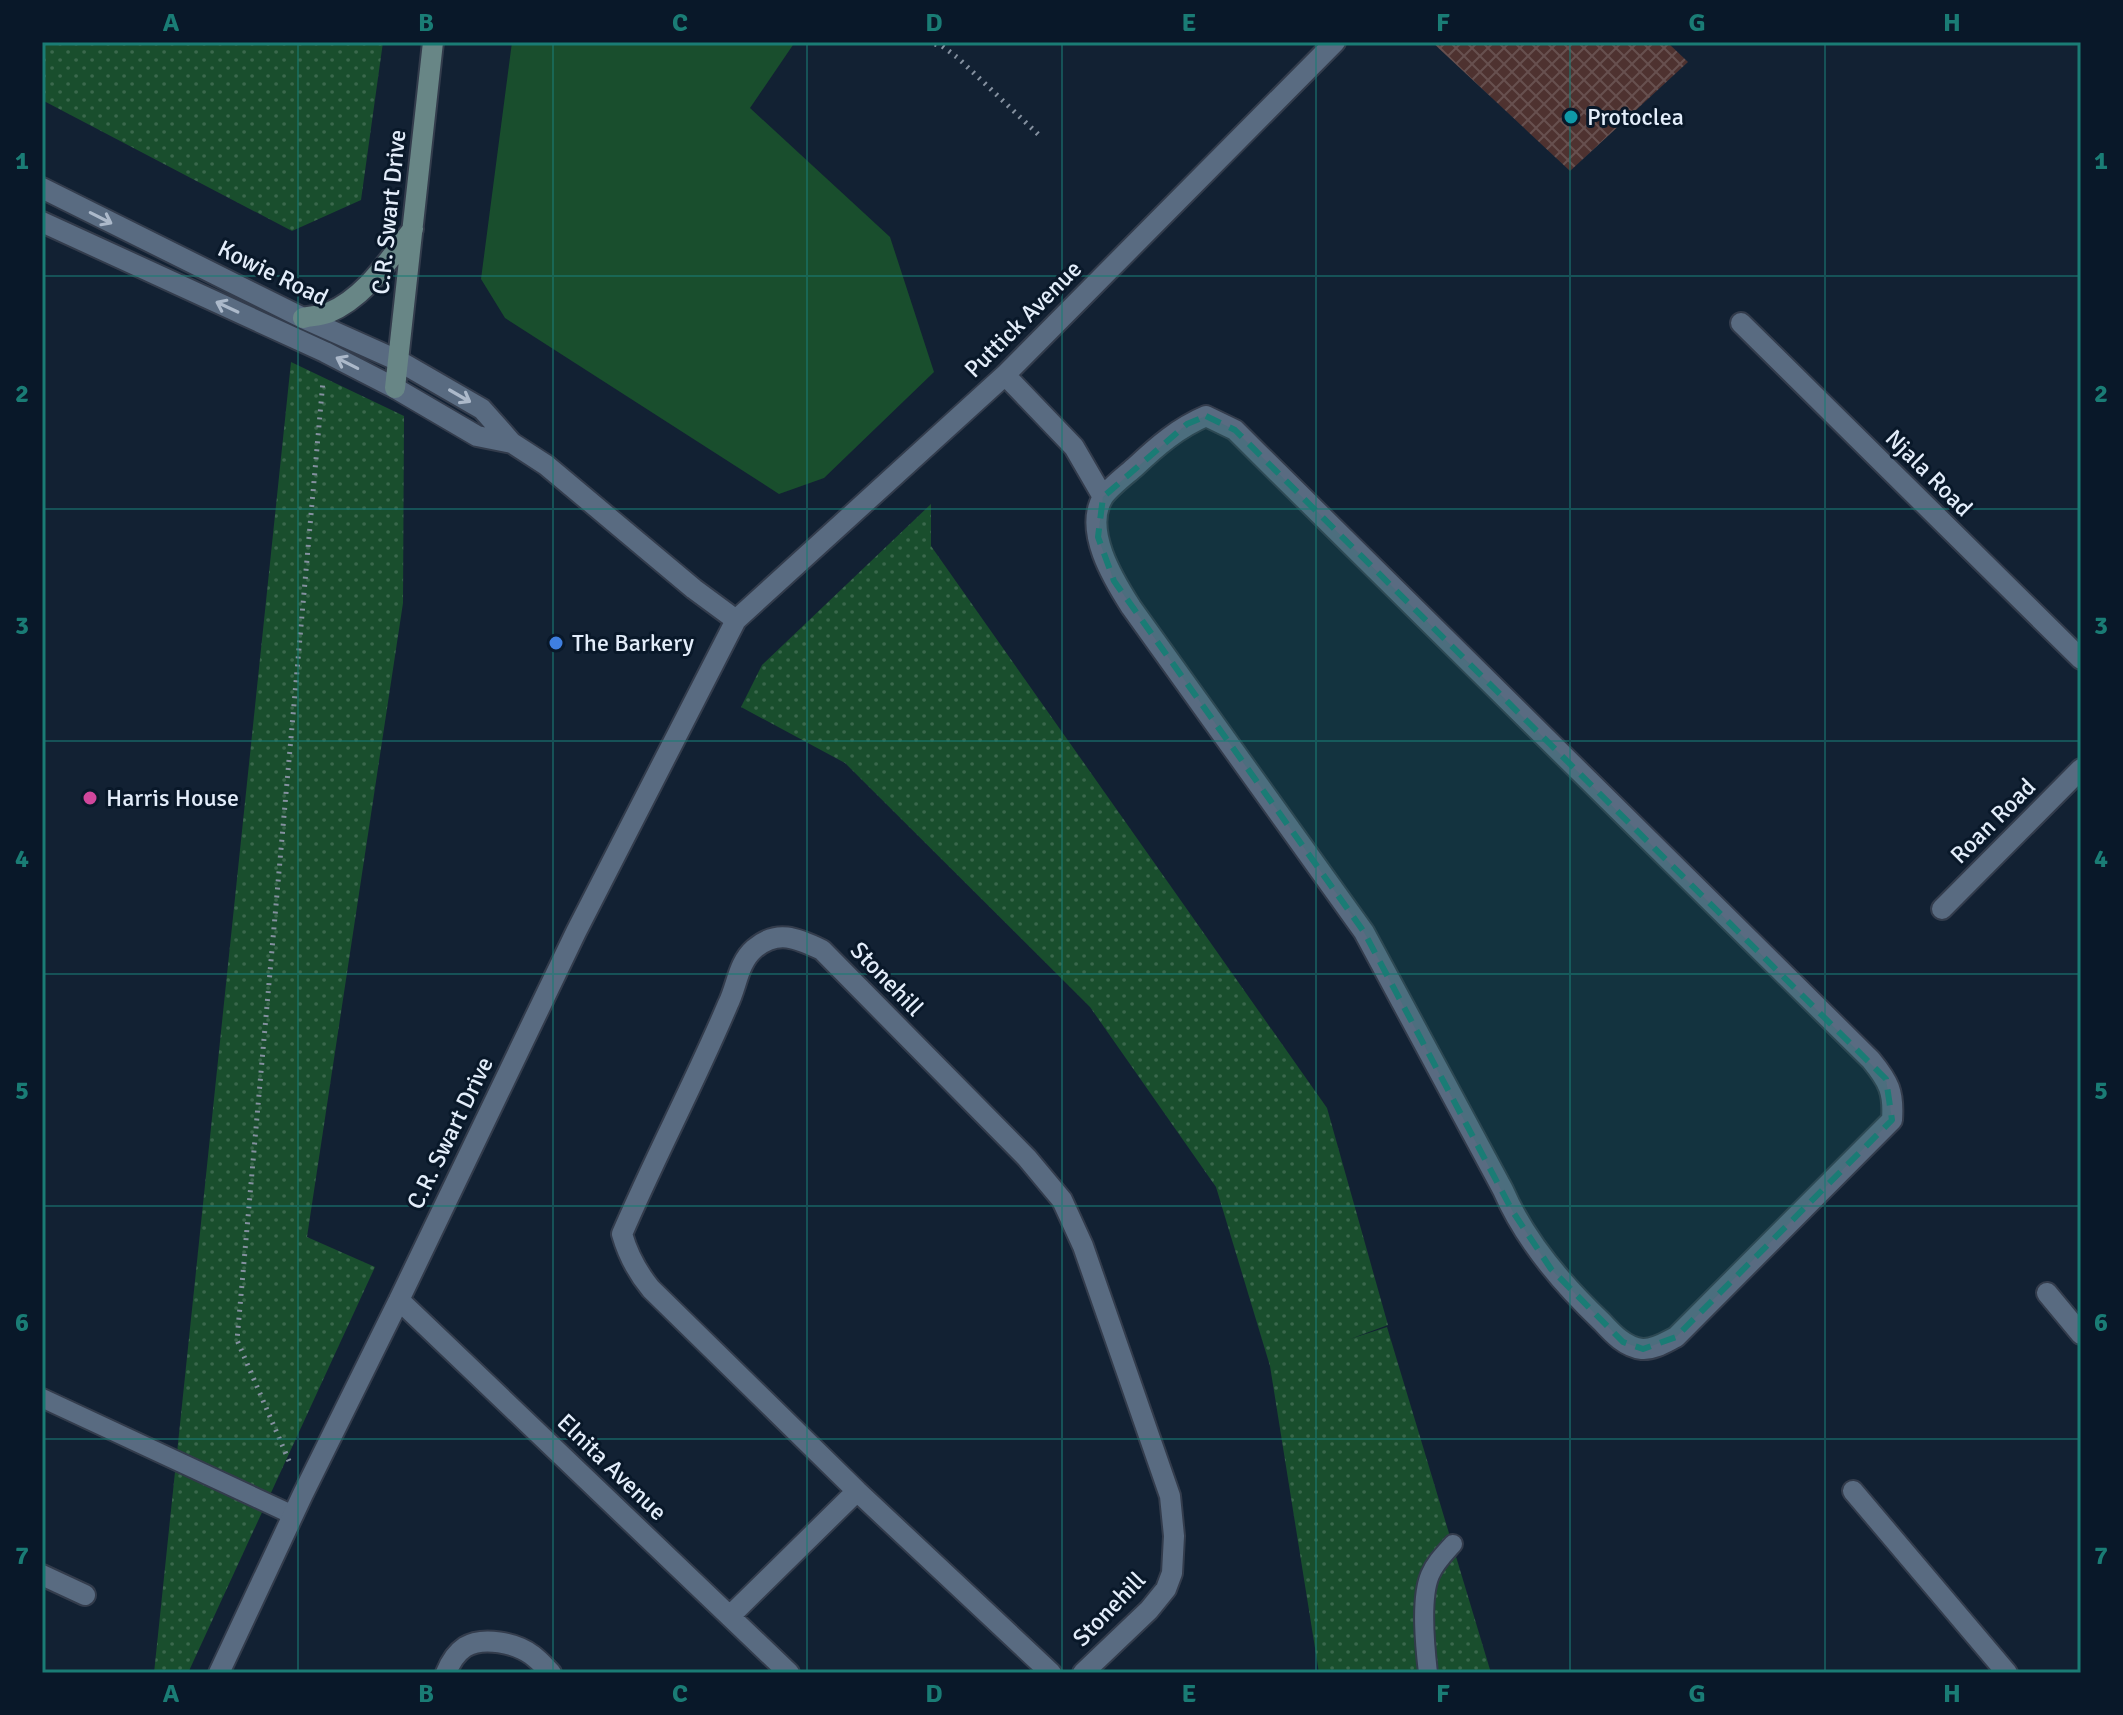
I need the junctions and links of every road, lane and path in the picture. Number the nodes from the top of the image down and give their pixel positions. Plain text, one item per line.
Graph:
1 (433, 42) edge
2 (927, 42) edge
3 (1335, 42) edge
4 (1041, 137) dead end
5 (42, 188) edge
6 (42, 222) edge
7 (413, 229) junction
8 (303, 318) junction
9 (1741, 323) dead end
10 (325, 352) junction
11 (399, 361) junction
12 (1005, 375) junction
13 (395, 388) junction
14 (512, 443) junction
15 (1103, 497) junction
16 (736, 620) junction
17 (2081, 659) edge
18 (2081, 769) edge
19 (1942, 909) dead end
20 (2047, 1293) dead end
21 (399, 1300) junction
22 (2081, 1334) edge
23 (42, 1398) edge
24 (857, 1491) junction
25 (1853, 1491) dead end
26 (303, 1494) junction
27 (293, 1515) junction
28 (1453, 1544) dead end
29 (42, 1575) edge
30 (85, 1595) dead end
31 (730, 1616) junction
32 (219, 1673) edge
33 (446, 1673) edge
34 (551, 1673) edge
35 (789, 1673) edge
36 (1051, 1673) edge
37 (1083, 1673) edge
38 (1428, 1673) edge
39 (2007, 1673) edge

1 - 7 street, C.R. Swart Drive
2 - 4 path
3 - 12 street, Puttick Avenue
5 -> 8 street, Kowie Road
10 -> 6 street, Kowie Road
7 - 8 street
7 - 11 street, C.R. Swart Drive
8 - 11 street, Kowie Road
9 - 17 street, Njala Road
13 -> 10 street, Kowie Road
10 - 26 path
11 - 13 street, C.R. Swart Drive
11 -> 14 street, Kowie Road
12 - 15 street
12 - 16 street, Puttick Avenue
13 - 14 street, Kowie Road
14 - 16 street, Kowie Road
15 - 15 street
16 - 21 street, C.R. Swart Drive
18 - 19 street, Roan Road
20 - 22 street
21 - 26 street, C.R. Swart Drive
21 - 31 street, Elnita Avenue
23 - 27 lane
24 - 31 street
24 - 36 street, Stonehill
24 - 37 street, Stonehill
25 - 39 street
26 - 27 street, C.R. Swart Drive
27 - 32 street, C.R. Swart Drive
28 - 38 lane
29 - 30 street
31 - 35 street, Elnita Avenue
33 - 34 street

